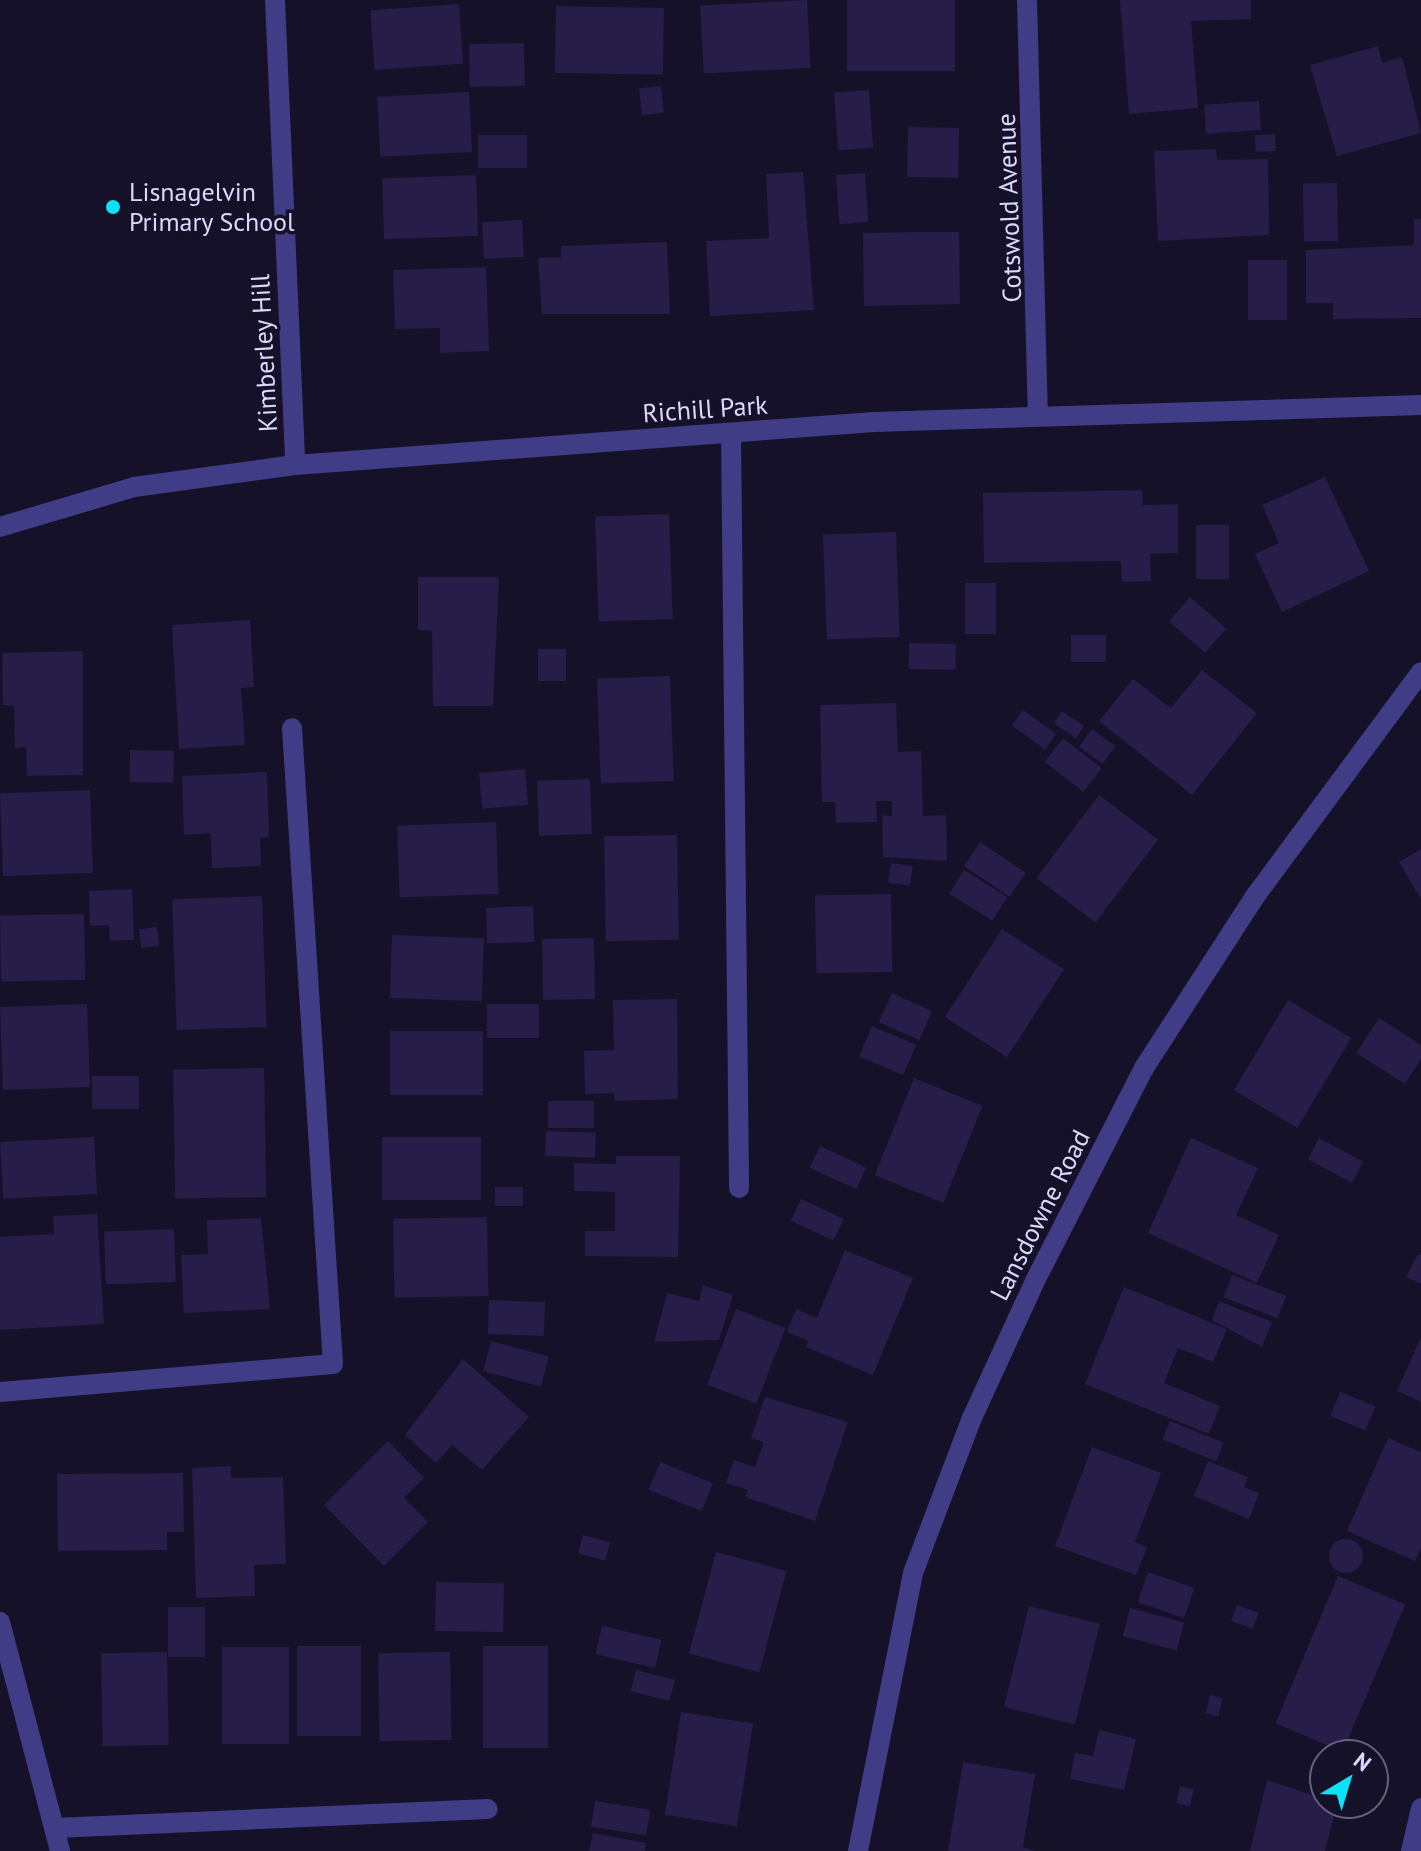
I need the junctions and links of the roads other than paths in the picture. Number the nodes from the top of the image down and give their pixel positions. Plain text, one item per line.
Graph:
1 (275, 0) edge
2 (1027, 0) edge
3 (1421, 405) edge
4 (1038, 413) junction
5 (731, 434) junction
6 (295, 465) junction
7 (0, 527) edge
8 (1421, 672) edge
9 (292, 728) dead end
10 (739, 1188) dead end
11 (0, 1392) edge
12 (0, 1622) edge
13 (1421, 1808) edge
14 (488, 1809) dead end
15 (55, 1828) junction
16 (60, 1851) edge
17 (858, 1851) edge
18 (1411, 1851) edge

1 - 6 street, Kimberley Hill
2 - 4 street, Cotswold Avenue
3 - 4 street, Richill Park
4 - 5 street, Richill Park
5 - 6 street, Richill Park
5 - 10 street
6 - 7 street, Richill Park
8 - 17 street, Lansdowne Road
9 - 11 street
12 - 15 street
13 - 18 street
14 - 15 street
15 - 16 street

